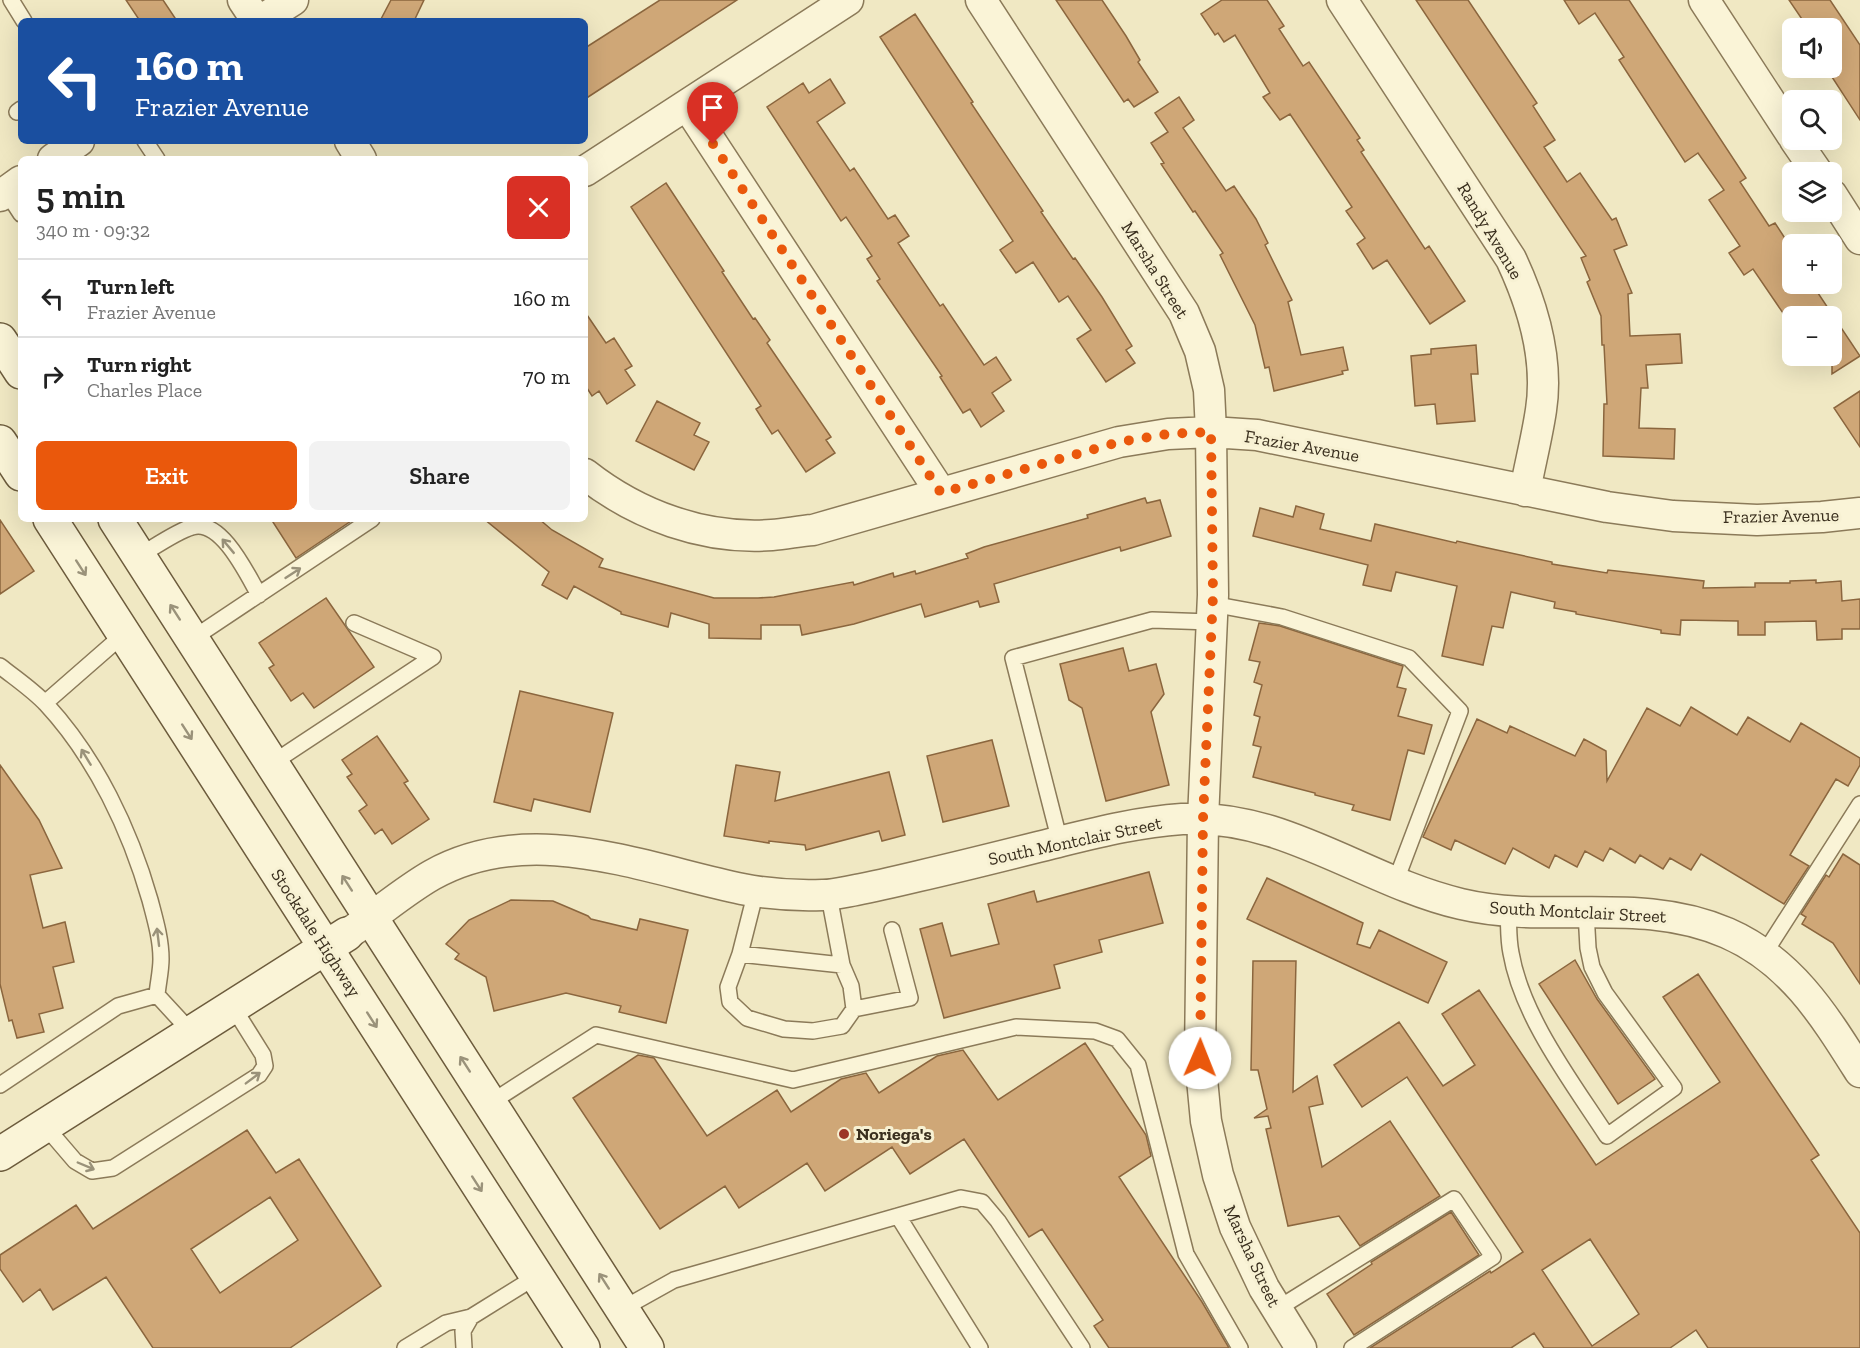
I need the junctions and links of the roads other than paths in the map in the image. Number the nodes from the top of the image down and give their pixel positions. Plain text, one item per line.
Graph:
1 (10, 0) edge
2 (243, 0) edge
3 (848, 0) edge
4 (981, 0) edge
5 (1342, 0) edge
6 (1704, 0) edge
7 (270, 16) edge
8 (22, 18) edge
9 (687, 105) junction
10 (1782, 120) edge
11 (75, 144) edge
12 (57, 156) edge
13 (588, 169) edge
14 (1842, 211) edge
15 (1860, 239) edge
16 (0, 339) edge
17 (18, 367) edge
18 (1211, 432) junction
19 (0, 442) edge
20 (18, 469) edge
21 (588, 476) edge
22 (1525, 491) junction
23 (941, 493) junction
24 (1860, 513) edge
25 (52, 522) edge
26 (117, 522) edge
27 (368, 522) edge
28 (139, 556) junction
29 (259, 595) junction
30 (1212, 613) junction
31 (354, 623) dead end
32 (123, 634) junction
33 (192, 639) junction
34 (0, 666) edge
35 (45, 703) junction
36 (271, 764) junction
37 (1860, 804) edge
38 (1203, 819) junction
39 (1060, 842) junction
40 (1395, 883) junction
41 (756, 891) junction
42 (829, 896) junction
43 (1508, 911) junction
44 (1586, 912) junction
45 (892, 930) dead end
46 (348, 934) junction
47 (740, 954) junction
48 (1764, 954) junction
49 (842, 965) junction
50 (157, 995) junction
51 (233, 1007) junction
52 (854, 1009) junction
53 (192, 1033) junction
54 (1860, 1072) edge
55 (0, 1085) edge
56 (490, 1103) junction
57 (45, 1126) junction
58 (0, 1154) edge
59 (898, 1216) junction
60 (537, 1276) junction
61 (622, 1309) junction
62 (1277, 1309) junction
63 (471, 1317) junction
64 (463, 1347) edge
65 (405, 1348) edge
66 (583, 1348) edge
67 (647, 1348) edge
68 (980, 1348) edge
69 (1082, 1348) edge
70 (1240, 1348) edge
71 (1301, 1348) edge
72 (1352, 1348) edge

1 - 8 lane
2 - 7 street
3 - 9 street
4 - 18 street, Marsha Street
5 - 22 street, Randy Avenue
6 - 10 street
9 - 13 street
9 - 23 street
11 - 12 street
14 - 15 street
16 - 17 main road
18 - 22 street, Frazier Avenue
18 - 23 street, Frazier Avenue
18 - 30 street, Marsha Street
19 - 20 main road
21 - 23 street, Frazier Avenue
22 - 24 street, Frazier Avenue
25 -> 32 main road, Stockdale Highway
26 - 28 main road, Stockdale Highway
29 -> 27 lane
29 -> 28 lane
33 -> 28 main road, Stockdale Highway
29 - 33 lane
30 - 38 street, Marsha Street
30 - 39 lane
30 - 40 lane
31 - 36 lane
32 - 35 lane
32 -> 46 main road, Stockdale Highway
33 - 36 main road, Stockdale Highway
34 - 35 lane
50 -> 35 lane
46 -> 36 main road, Stockdale Highway
37 - 48 lane
38 - 39 street, South Montclair Street
38 - 40 street, South Montclair Street
38 - 62 street, Marsha Street
39 - 42 street, South Montclair Street
40 - 43 street, South Montclair Street
41 - 42 street, South Montclair Street
41 - 46 street, South Montclair Street
41 - 47 lane
42 - 49 lane
43 - 44 street, South Montclair Street
43 - 44 lane
44 - 48 street, South Montclair Street
45 - 52 lane
46 - 51 main road
56 -> 46 main road, Stockdale Highway
46 -> 60 main road, Stockdale Highway
47 - 49 lane
47 - 52 lane
48 - 54 street, South Montclair Street
49 - 52 lane
50 - 53 lane
50 - 55 lane
51 - 53 main road
57 -> 51 lane
53 - 57 main road
61 -> 56 main road, Stockdale Highway
56 - 70 lane
57 - 58 main road
59 - 61 lane
59 - 68 lane
59 - 69 lane
60 - 63 lane
60 - 66 main road, Stockdale Highway
61 - 67 main road, Stockdale Highway
62 - 71 street, Marsha Street
62 - 72 lane
63 - 64 lane
63 - 65 lane

